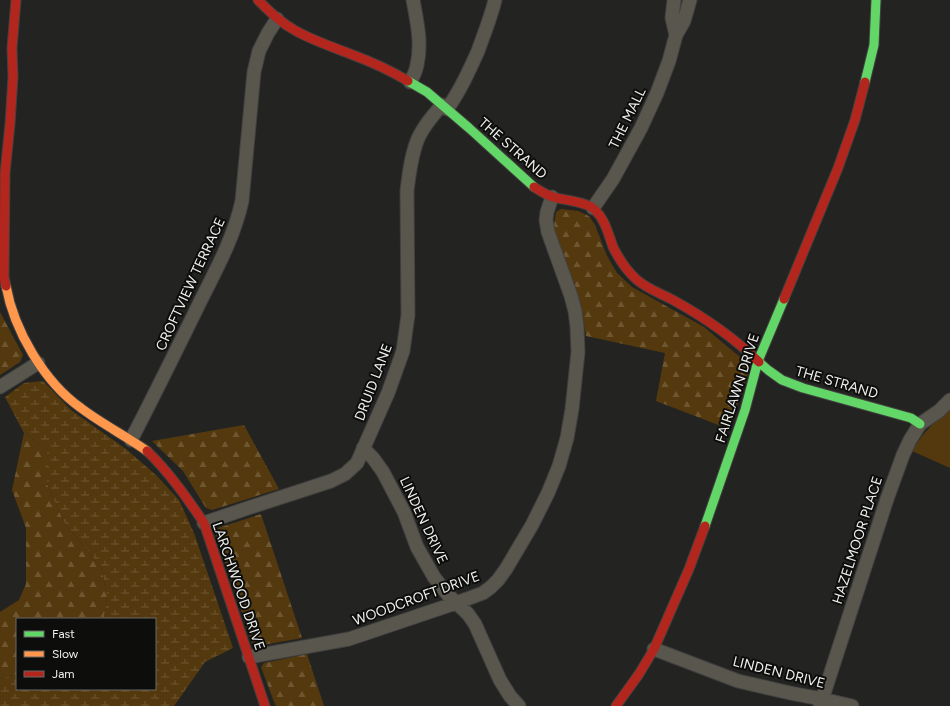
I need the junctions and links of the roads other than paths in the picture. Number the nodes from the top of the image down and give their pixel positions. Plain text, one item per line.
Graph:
1 (16, 0) edge
2 (258, 0) edge
3 (413, 0) edge
4 (495, 0) edge
5 (674, 0) edge
6 (690, 0) edge
7 (876, 0) edge
8 (277, 19) junction
9 (676, 35) junction
10 (410, 82) junction
11 (445, 107) junction
12 (552, 197) junction
13 (593, 208) junction
14 (758, 361) junction
15 (38, 363) junction
16 (0, 387) edge
17 (950, 400) edge
18 (920, 424) junction
19 (131, 440) junction
20 (364, 448) junction
21 (204, 523) junction
22 (456, 603) junction
23 (654, 649) junction
24 (249, 657) junction
25 (821, 702) edge
26 (265, 706) edge
27 (519, 706) edge
28 (616, 706) edge
29 (852, 706) edge

1 - 15 street, LARCHWOOD DRIVE
2 - 8 street, THE STRAND
3 - 10 street
4 - 11 street, DRUID LANE
5 - 9 street, THE MALL
6 - 9 street, THE MALL
7 - 14 street, FAIRLAWN DRIVE
8 - 10 street, THE STRAND
8 - 19 street, CROFTVIEW TERRACE
9 - 13 street, THE MALL
10 - 11 street, THE STRAND
11 - 12 street, THE STRAND
11 - 20 street, DRUID LANE
12 - 13 street, THE STRAND
12 - 22 street, WOODCROFT DRIVE
13 - 14 street, THE STRAND
14 - 18 street, THE STRAND
14 - 23 street, FAIRLAWN DRIVE
15 - 16 street
15 - 19 street, LARCHWOOD DRIVE
17 - 18 street, HAZELMOOR PLACE
18 - 25 street, HAZELMOOR PLACE
19 - 21 street, LARCHWOOD DRIVE
20 - 21 street, DRUID LANE
20 - 22 street, LINDEN DRIVE
21 - 24 street, LARCHWOOD DRIVE
22 - 24 street, WOODCROFT DRIVE
22 - 27 street, LINDEN DRIVE
23 - 25 street, LINDEN DRIVE
23 - 28 street, FAIRLAWN DRIVE
24 - 26 street, LARCHWOOD DRIVE
25 - 29 street, LINDEN DRIVE

